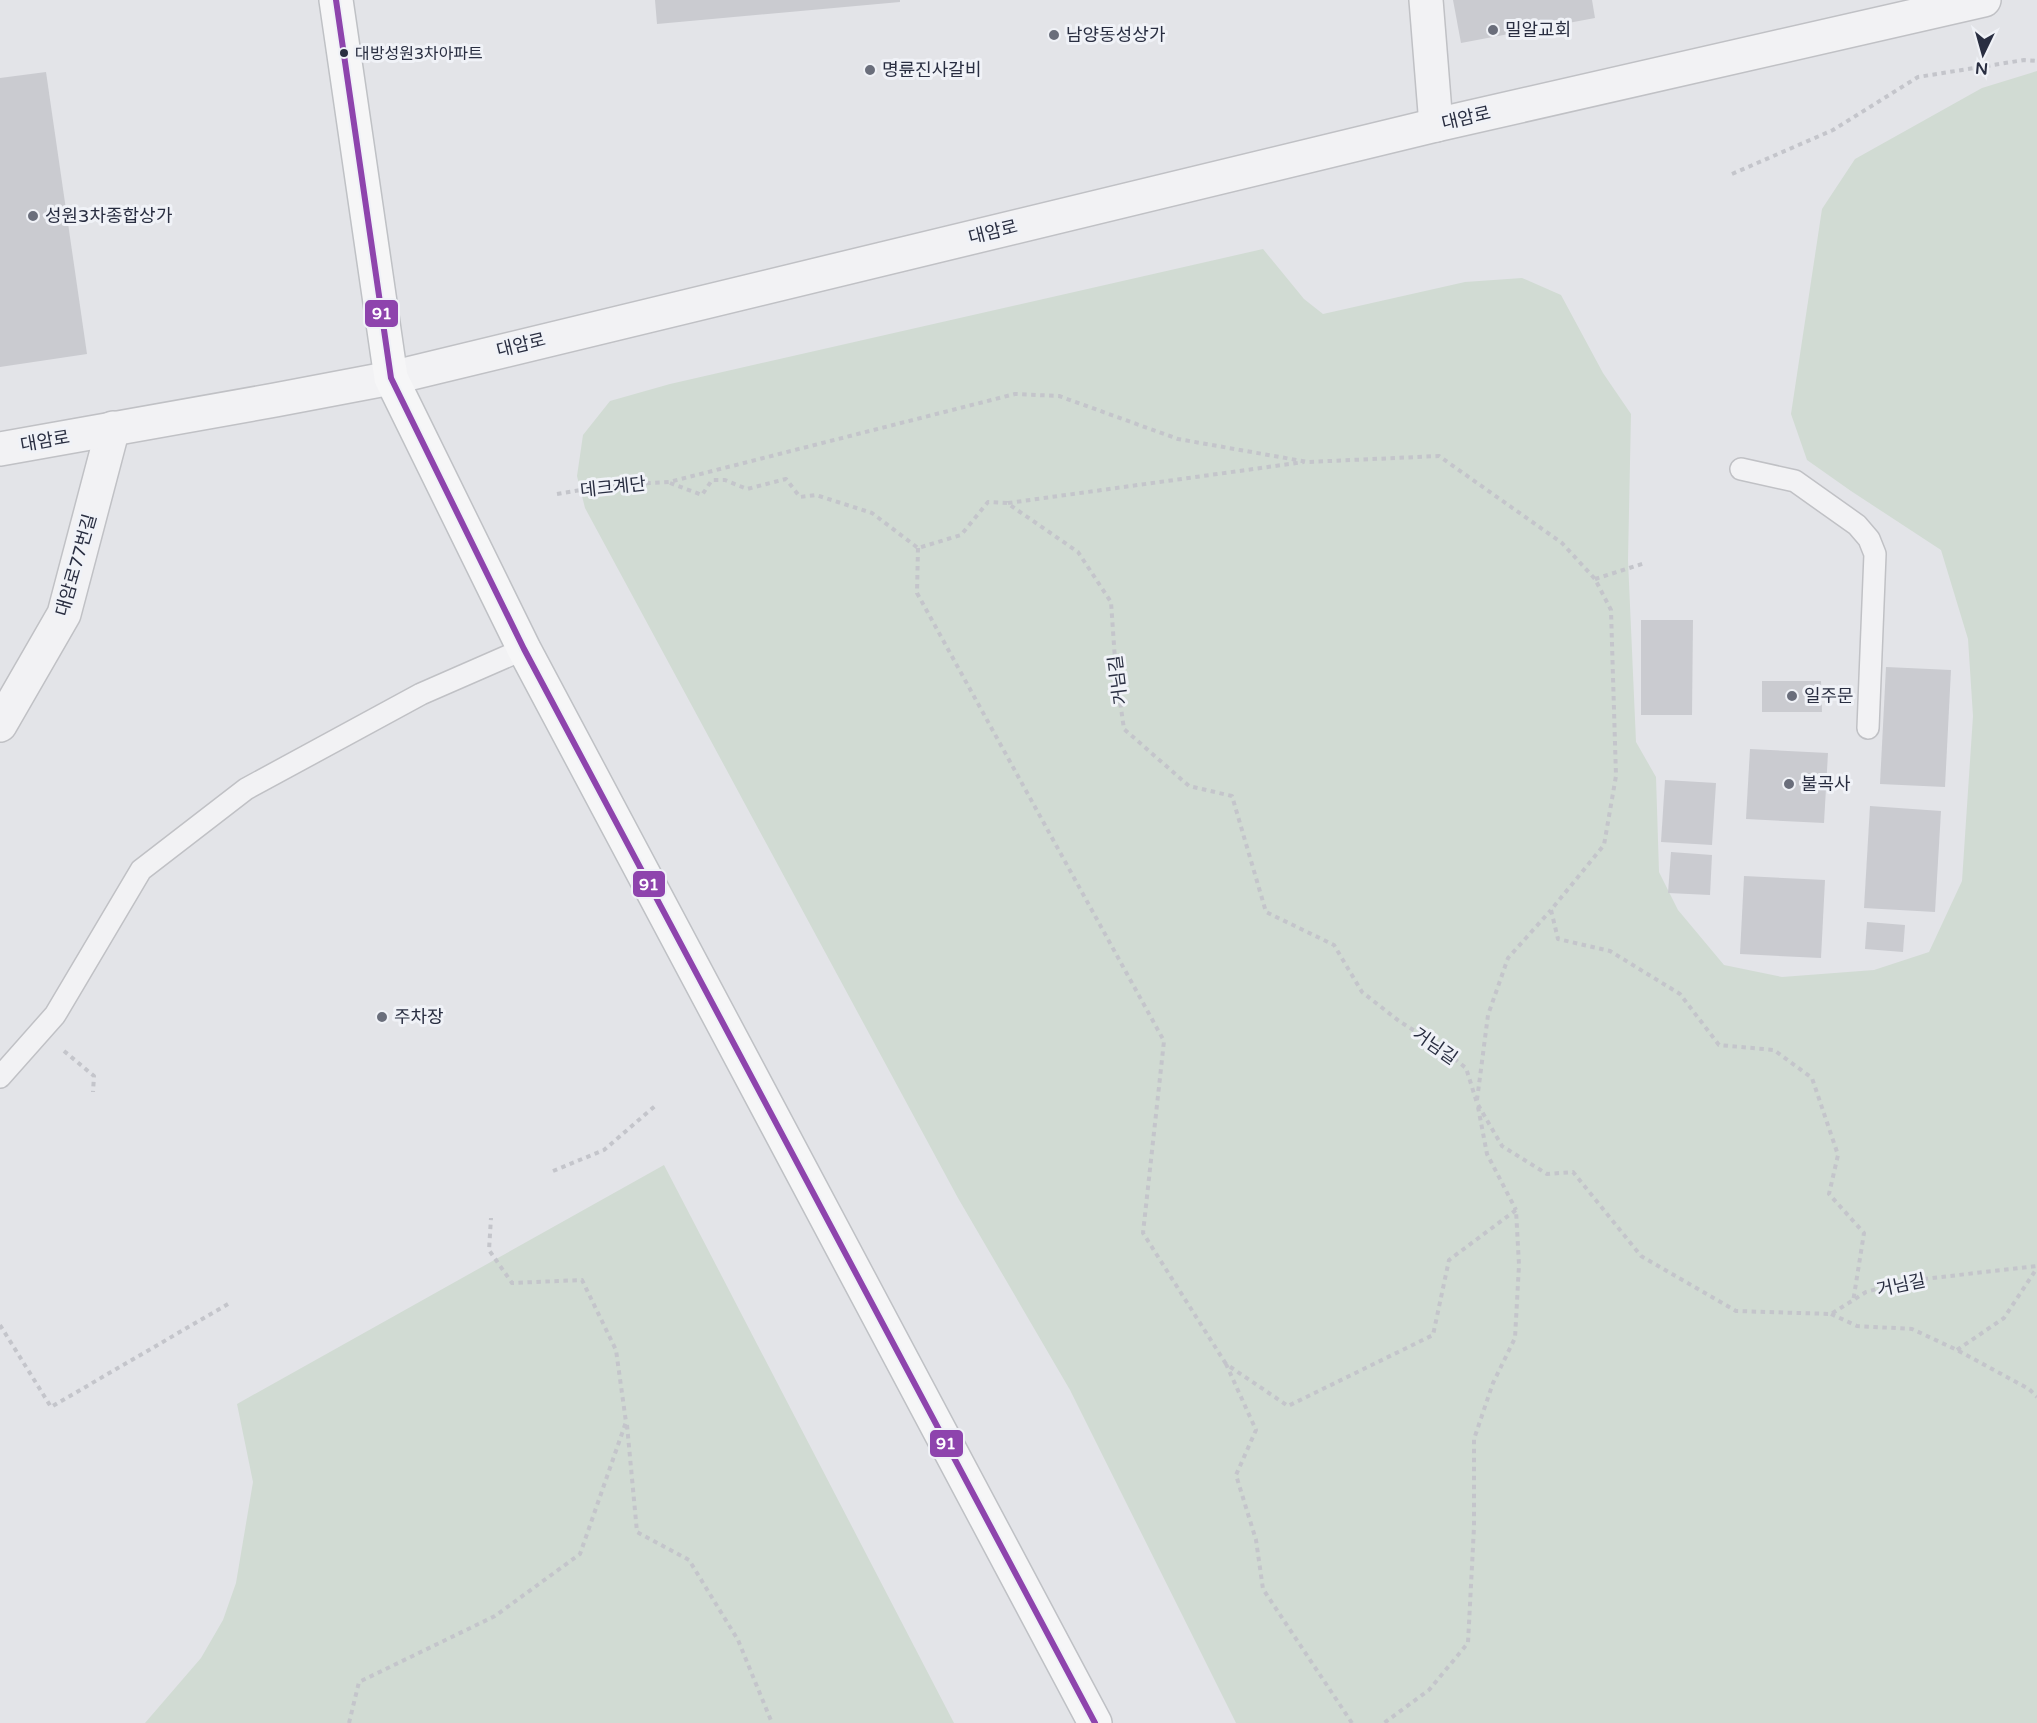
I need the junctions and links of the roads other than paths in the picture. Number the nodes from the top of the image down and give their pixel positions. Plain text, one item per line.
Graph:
1 (336, 0) edge
2 (1426, 0) edge
3 (1984, 0) edge
4 (1436, 125) junction
5 (391, 378) junction
6 (113, 429) junction
7 (0, 449) edge
8 (1741, 469) dead end
9 (524, 649) junction
10 (0, 725) edge
11 (1868, 728) dead end
12 (0, 1077) edge
13 (1095, 1723) edge

1 - 5 main road
2 - 4 street
3 - 4 street, 대암로
4 - 5 street, 대암로
5 - 6 street, 대암로
5 - 9 main road
6 - 7 street, 대암로
6 - 10 street, 대암로77번길
8 - 11 lane
9 - 12 lane
9 - 13 main road

